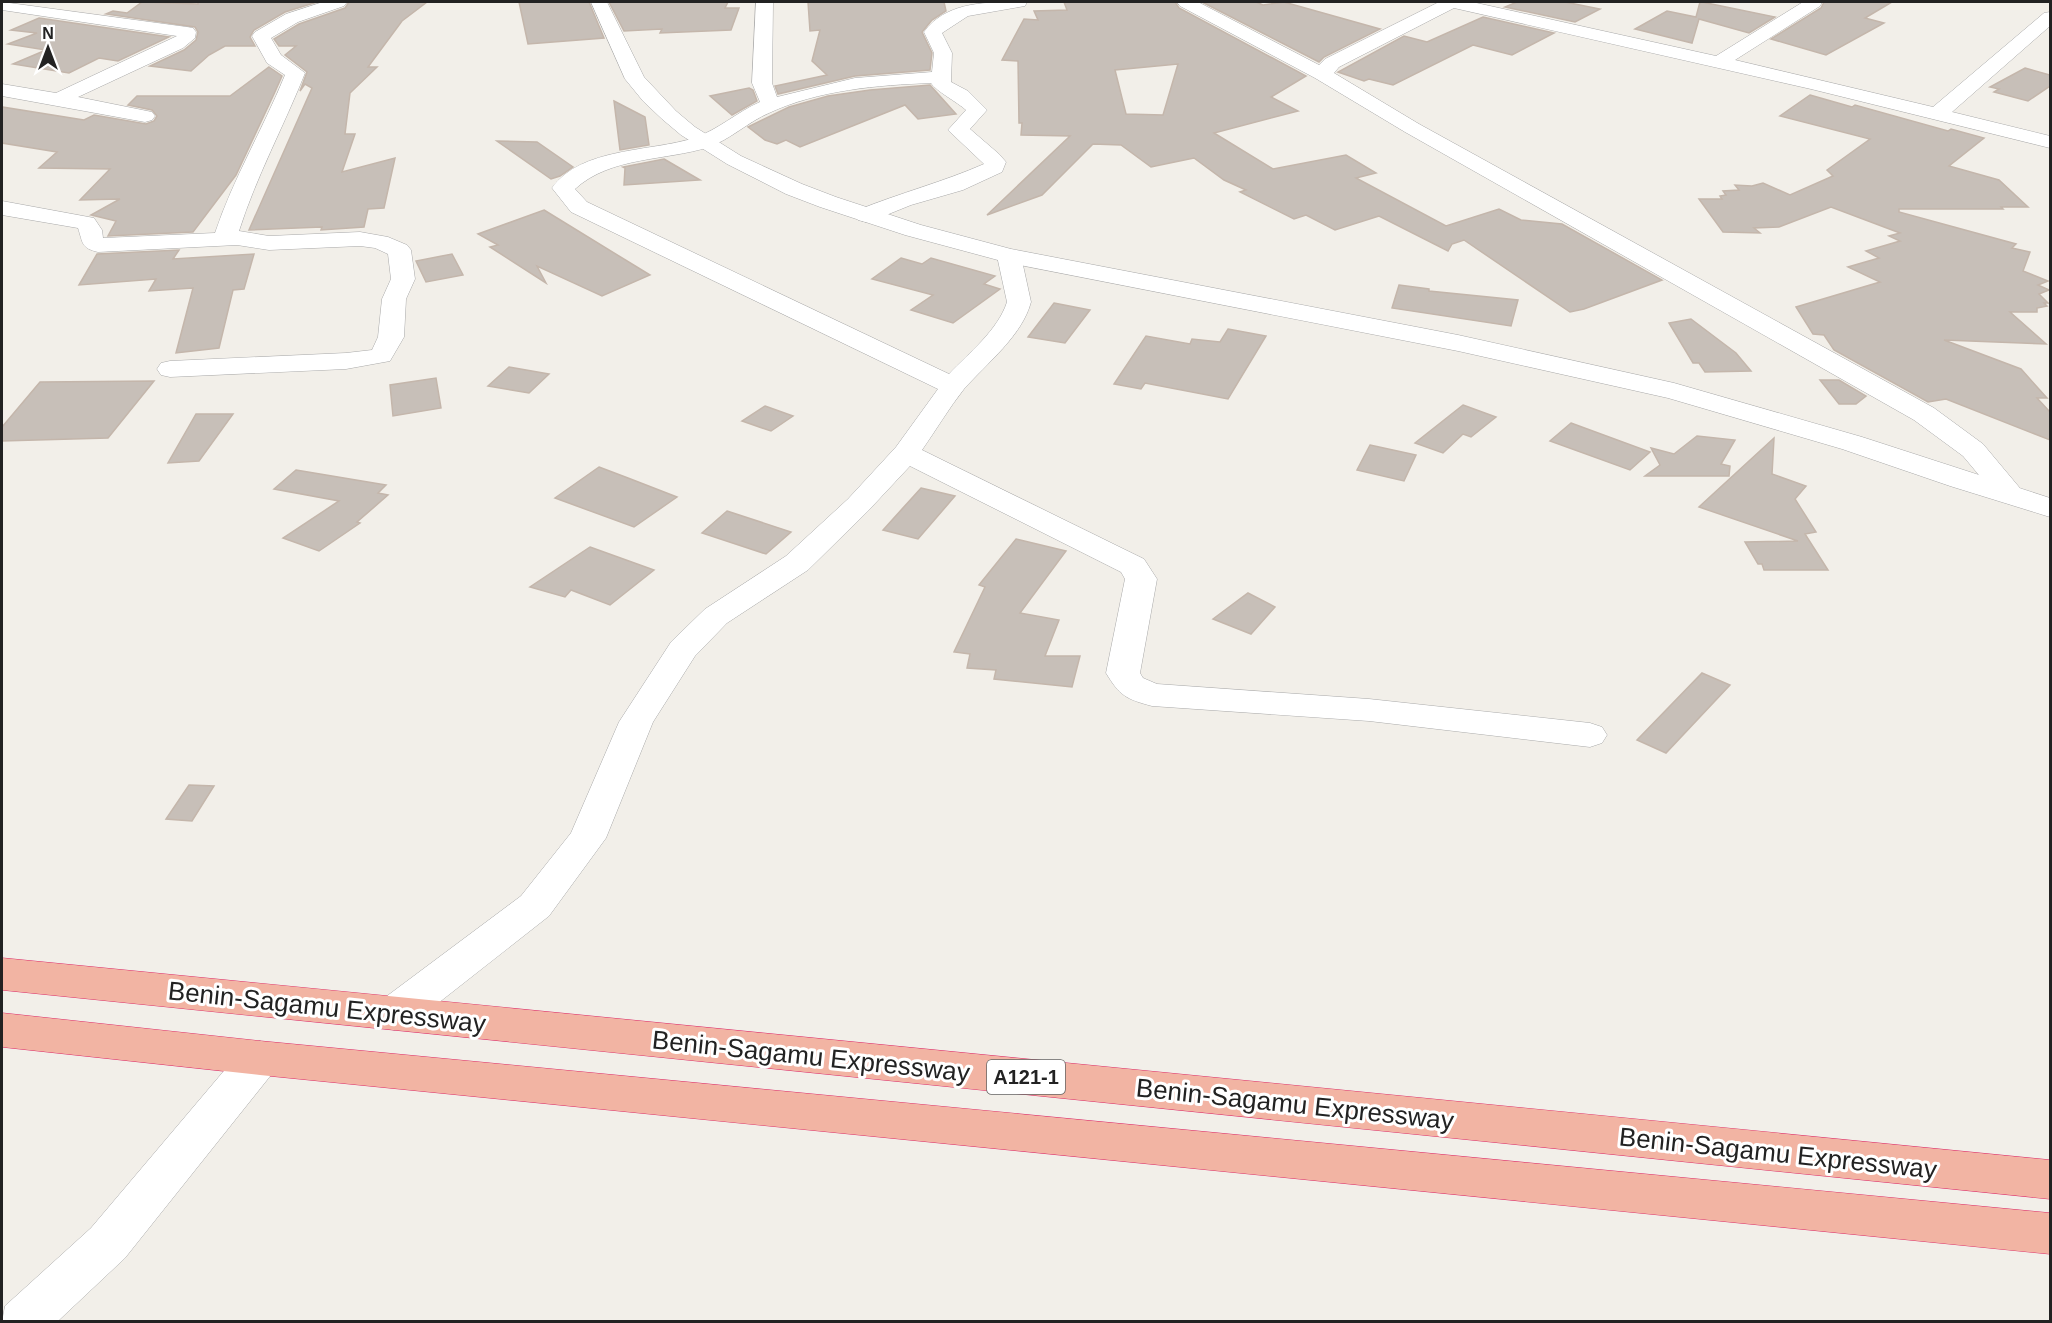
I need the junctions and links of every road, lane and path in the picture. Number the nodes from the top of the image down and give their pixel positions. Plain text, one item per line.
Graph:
1 (338, 2) edge
2 (599, 2) edge
3 (764, 2) edge
4 (1019, 2) edge
5 (1186, 2) edge
6 (1452, 2) edge
7 (1814, 2) edge
8 (2, 5) edge
9 (2050, 16) edge
10 (1719, 62) junction
11 (1322, 74) junction
12 (942, 76) junction
13 (2, 90) edge
14 (58, 99) junction
15 (771, 105) junction
16 (1936, 114) junction
17 (145, 116) dead end
18 (704, 142) junction
19 (2050, 142) edge
20 (2, 208) edge
21 (866, 215) junction
22 (235, 239) junction
23 (1009, 256) junction
24 (170, 369) dead end
25 (953, 386) junction
26 (906, 453) junction
27 (2009, 493) junction
28 (2050, 508) edge
29 (1590, 735) dead end
30 (2, 974) edge
31 (394, 1014) junction
32 (2, 1030) edge
33 (260, 1058) junction
34 (2050, 1180) edge
35 (2050, 1234) edge
36 (22, 1322) edge

1 - 22 street
2 - 18 street
3 - 15 street
4 - 12 street
5 - 11 street
6 - 10 street
6 - 11 street
7 - 10 street
8 - 14 street
9 - 16 street
10 - 16 street
11 - 27 street
12 - 15 street
12 - 21 street
13 - 14 street
14 - 17 street
15 - 18 street
16 - 19 street
18 - 21 street
18 - 25 street
20 - 22 street
21 - 23 street
22 - 24 street
23 - 25 street
23 - 27 street
25 - 26 street
26 - 29 street
26 - 31 street
27 - 28 street
30 - 31 highway, Benin-Sagamu Expressway / A121-1
31 - 34 highway, Benin-Sagamu Expressway / A121-1
32 - 33 highway
33 - 35 highway
33 - 36 street

